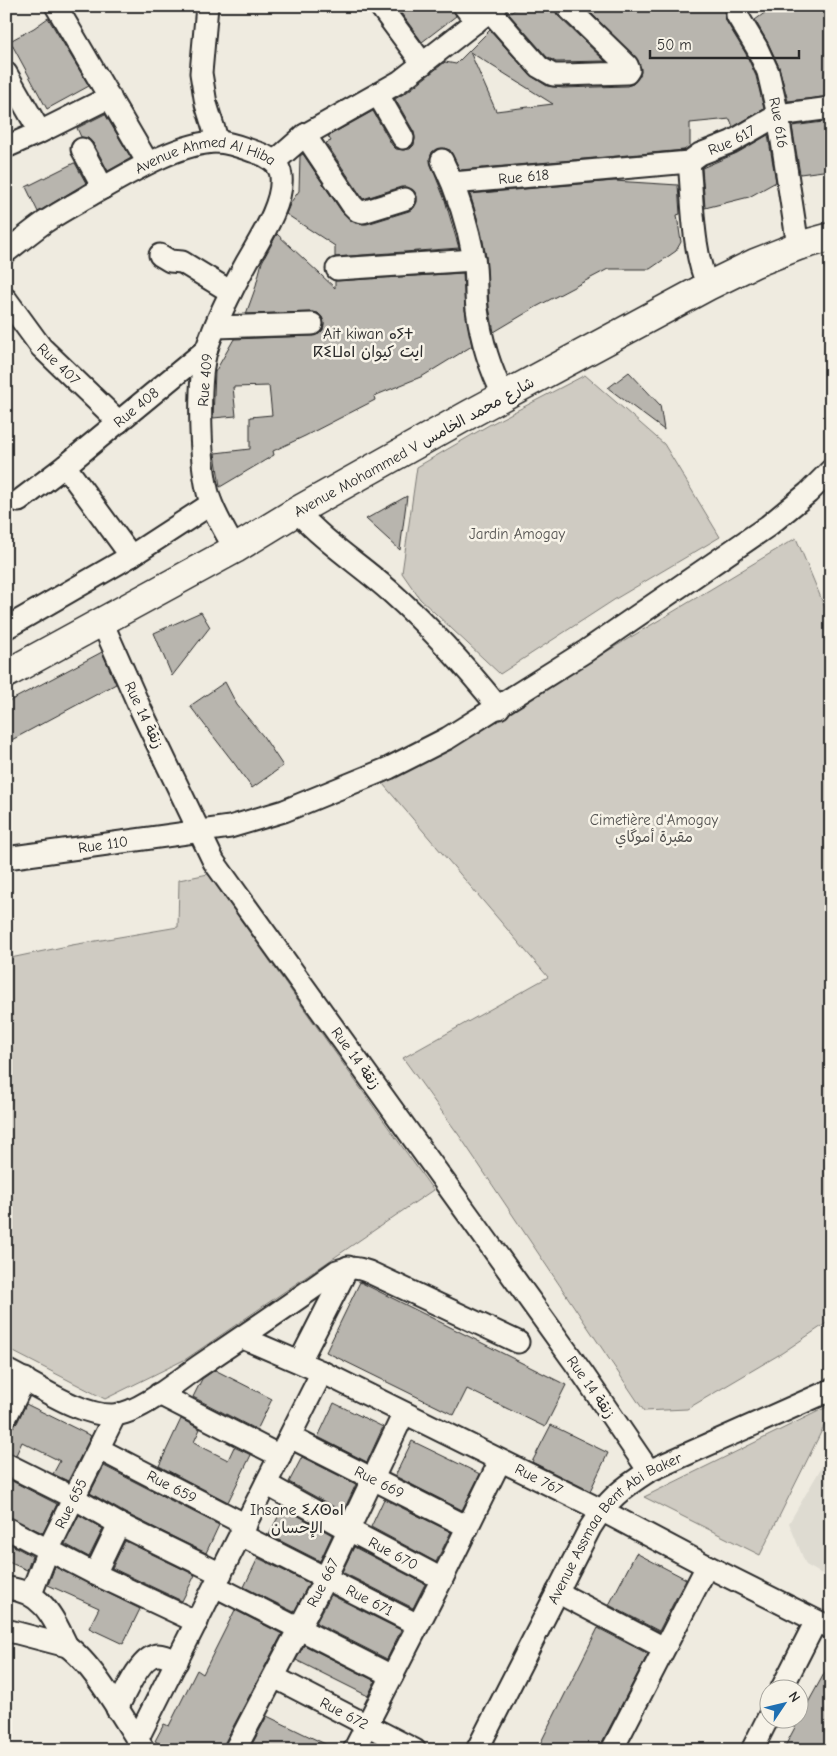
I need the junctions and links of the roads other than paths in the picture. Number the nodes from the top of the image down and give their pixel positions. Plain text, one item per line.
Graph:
1 (56, 6) edge
2 (207, 6) edge
3 (380, 6) edge
4 (566, 6) edge
5 (739, 6) edge
6 (481, 11) edge
7 (423, 64) junction
8 (6, 73) edge
9 (378, 95) junction
10 (110, 97) junction
11 (831, 108) edge
12 (778, 115) junction
13 (40, 132) junction
14 (305, 135) junction
15 (403, 138) dead end
16 (218, 142) junction
17 (6, 147) edge
18 (82, 149) dead end
19 (442, 160) dead end
20 (274, 162) junction
21 (689, 162) junction
22 (148, 163) junction
23 (453, 183) junction
24 (103, 188) junction
25 (405, 199) dead end
26 (831, 237) edge
27 (798, 246) junction
28 (6, 252) edge
29 (160, 255) dead end
30 (474, 260) junction
31 (337, 269) dead end
32 (708, 286) junction
33 (231, 292) junction
34 (6, 299) edge
35 (312, 324) dead end
36 (216, 327) junction
37 (207, 349) junction
38 (504, 396) junction
39 (119, 422) junction
40 (65, 466) junction
41 (831, 470) edge
42 (19, 501) dead end
43 (211, 504) junction
44 (297, 511) junction
45 (235, 549) junction
46 (131, 556) junction
47 (102, 622) junction
48 (6, 628) edge
49 (6, 674) edge
50 (499, 708) junction
51 (199, 833) junction
52 (6, 858) edge
53 (348, 1267) junction
54 (243, 1338) junction
55 (518, 1342) dead end
56 (300, 1361) junction
57 (322, 1372) junction
58 (16, 1374) edge
59 (831, 1390) edge
60 (158, 1394) junction
61 (404, 1412) junction
62 (115, 1415) junction
63 (6, 1417) edge
64 (290, 1437) junction
65 (99, 1449) junction
66 (280, 1456) junction
67 (500, 1461) junction
68 (6, 1464) edge
69 (649, 1471) junction
70 (374, 1479) junction
71 (266, 1484) junction
72 (74, 1498) junction
73 (601, 1510) junction
74 (119, 1524) junction
75 (468, 1527) junction
76 (6, 1528) edge
77 (243, 1530) junction
78 (348, 1530) junction
79 (48, 1550) junction
80 (707, 1566) junction
81 (95, 1574) junction
82 (326, 1578) junction
83 (442, 1578) junction
84 (218, 1580) junction
85 (6, 1588) edge
86 (557, 1592) junction
87 (31, 1594) junction
88 (197, 1622) junction
89 (824, 1624) edge
90 (418, 1625) junction
91 (299, 1628) junction
92 (6, 1630) edge
93 (67, 1646) junction
94 (664, 1648) junction
95 (177, 1662) junction
96 (392, 1676) junction
97 (274, 1677) junction
98 (789, 1678) edge
99 (117, 1709) junction
100 (366, 1725) junction
101 (763, 1728) edge
102 (141, 1745) edge
103 (235, 1750) edge
104 (354, 1750) edge
105 (415, 1750) edge
106 (477, 1750) edge
107 (612, 1750) edge
108 (752, 1750) edge

1 - 10 street
2 - 16 street
3 - 7 street
4 - 6 street
5 - 12 street, Rue 616
6 - 7 street, Avenue Ahmed Al Hiba
7 - 9 street, Avenue Ahmed Al Hiba
8 - 13 street
9 - 14 street, Avenue Ahmed Al Hiba
9 - 15 street
10 - 13 street
10 - 22 street
11 - 12 street, Rue 617
12 - 21 street, Rue 617
12 - 27 street, Rue 616
13 - 17 street
14 - 20 street, Avenue Ahmed Al Hiba
14 - 25 street
16 - 20 street, Avenue Ahmed Al Hiba
16 - 22 street, Avenue Ahmed Al Hiba
18 - 24 street
19 - 23 street
20 - 33 street, Rue 409
21 - 23 street, Rue 618
21 - 32 street
22 - 24 street, Avenue Ahmed Al Hiba
23 - 30 street
24 - 28 street, Avenue Ahmed Al Hiba
26 - 27 main road, Avenue Mohammed V شارع محمد الخامس
27 - 32 main road, Avenue Mohammed V شارع محمد الخامس
29 - 33 street
30 - 31 street
30 - 38 street
32 - 38 main road, Avenue Mohammed V شارع محمد الخامس
33 - 36 street, Rue 409
34 - 39 street, Rue 407
35 - 36 street
36 - 37 street, Rue 409
37 - 39 street, Rue 408
37 - 43 street, Rue 409
38 - 44 main road, Avenue Mohammed V شارع محمد الخامس
39 - 40 street, Rue 408
40 - 42 street, Rue 408
40 - 46 street
41 - 50 street, Rue 110
43 - 45 street, Rue 409
43 - 46 street
44 - 45 main road, Avenue Mohammed V شارع محمد الخامس
44 - 50 street
45 - 47 main road, Avenue Mohammed V شارع محمد الخامس
46 - 48 street
47 - 49 main road, Avenue Mohammed V شارع محمد الخامس
47 - 51 street, Rue 14 زنقة
50 - 51 street, Rue 110
51 - 52 street, Rue 110
51 - 69 street, Rue 14 زنقة
53 - 54 street
53 - 55 street
53 - 56 street
54 - 56 street, Rue 767
54 - 60 street
56 - 57 street, Rue 767
57 - 61 street, Rue 767
57 - 64 street
58 - 62 street
58 - 63 street
59 - 69 street, Avenue Assmaa Bent Abi Baker
60 - 62 street
60 - 66 street
61 - 67 street, Rue 767
61 - 70 street, Rue 667
62 - 65 street, Rue 655
64 - 66 street
64 - 70 street, Rue 669
65 - 72 street, Rue 655
65 - 77 street, Rue 659
66 - 71 street
67 - 73 street, Rue 767
67 - 75 street
68 - 72 street
69 - 73 street, Avenue Assmaa Bent Abi Baker
70 - 75 street, Rue 669
70 - 78 street, Rue 667
71 - 77 street
71 - 78 street, Rue 670
72 - 74 street
72 - 79 street, Rue 655
73 - 80 street, Rue 767
73 - 86 street, Avenue Assmaa Bent Abi Baker
74 - 81 street
74 - 84 street
75 - 83 street
76 - 79 street
77 - 82 street, Rue 671
77 - 84 street
78 - 82 street, Rue 667
78 - 83 street, Rue 670
79 - 81 street
79 - 87 street, Rue 655
80 - 89 street, Rue 767
80 - 94 street
81 - 88 street
82 - 90 street, Rue 671
82 - 91 street, Rue 667
83 - 90 street
84 - 88 street
84 - 91 street
85 - 87 street
86 - 94 street
86 - 106 street, Avenue Assmaa Bent Abi Baker
87 - 93 street
88 - 95 street
89 - 98 street
90 - 96 street
91 - 96 street
91 - 97 street, Rue 667
92 - 93 street
93 - 99 street
94 - 107 street
95 - 99 street
95 - 102 street
96 - 100 street
97 - 100 street, Rue 672
97 - 103 street, Rue 667
99 - 102 street
100 - 104 street
100 - 105 street, Rue 672
101 - 108 street

